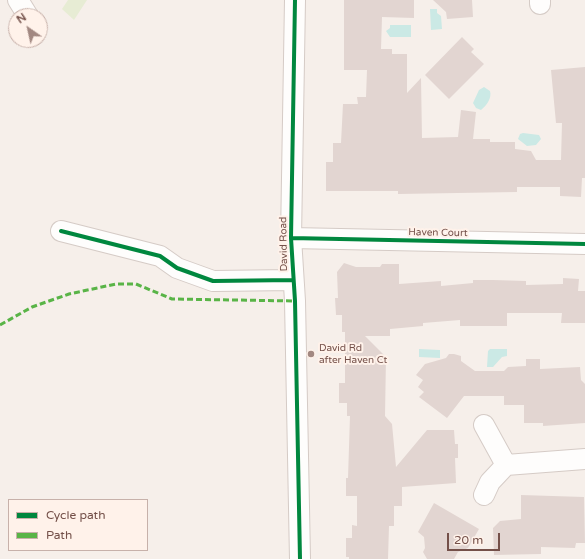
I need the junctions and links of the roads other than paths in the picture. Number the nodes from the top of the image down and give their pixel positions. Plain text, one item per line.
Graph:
1 (295, 0) edge
2 (61, 231) dead end
3 (291, 238) junction
4 (585, 244) edge
5 (293, 280) junction
6 (484, 425) dead end
7 (585, 459) edge
8 (506, 465) junction
9 (484, 495) dead end
10 (300, 559) edge

1 - 3 street, David Road
2 - 5 street
3 - 4 street, Haven Court
3 - 5 street, David Road
5 - 10 street, David Road
6 - 8 street
7 - 8 street
8 - 9 street

